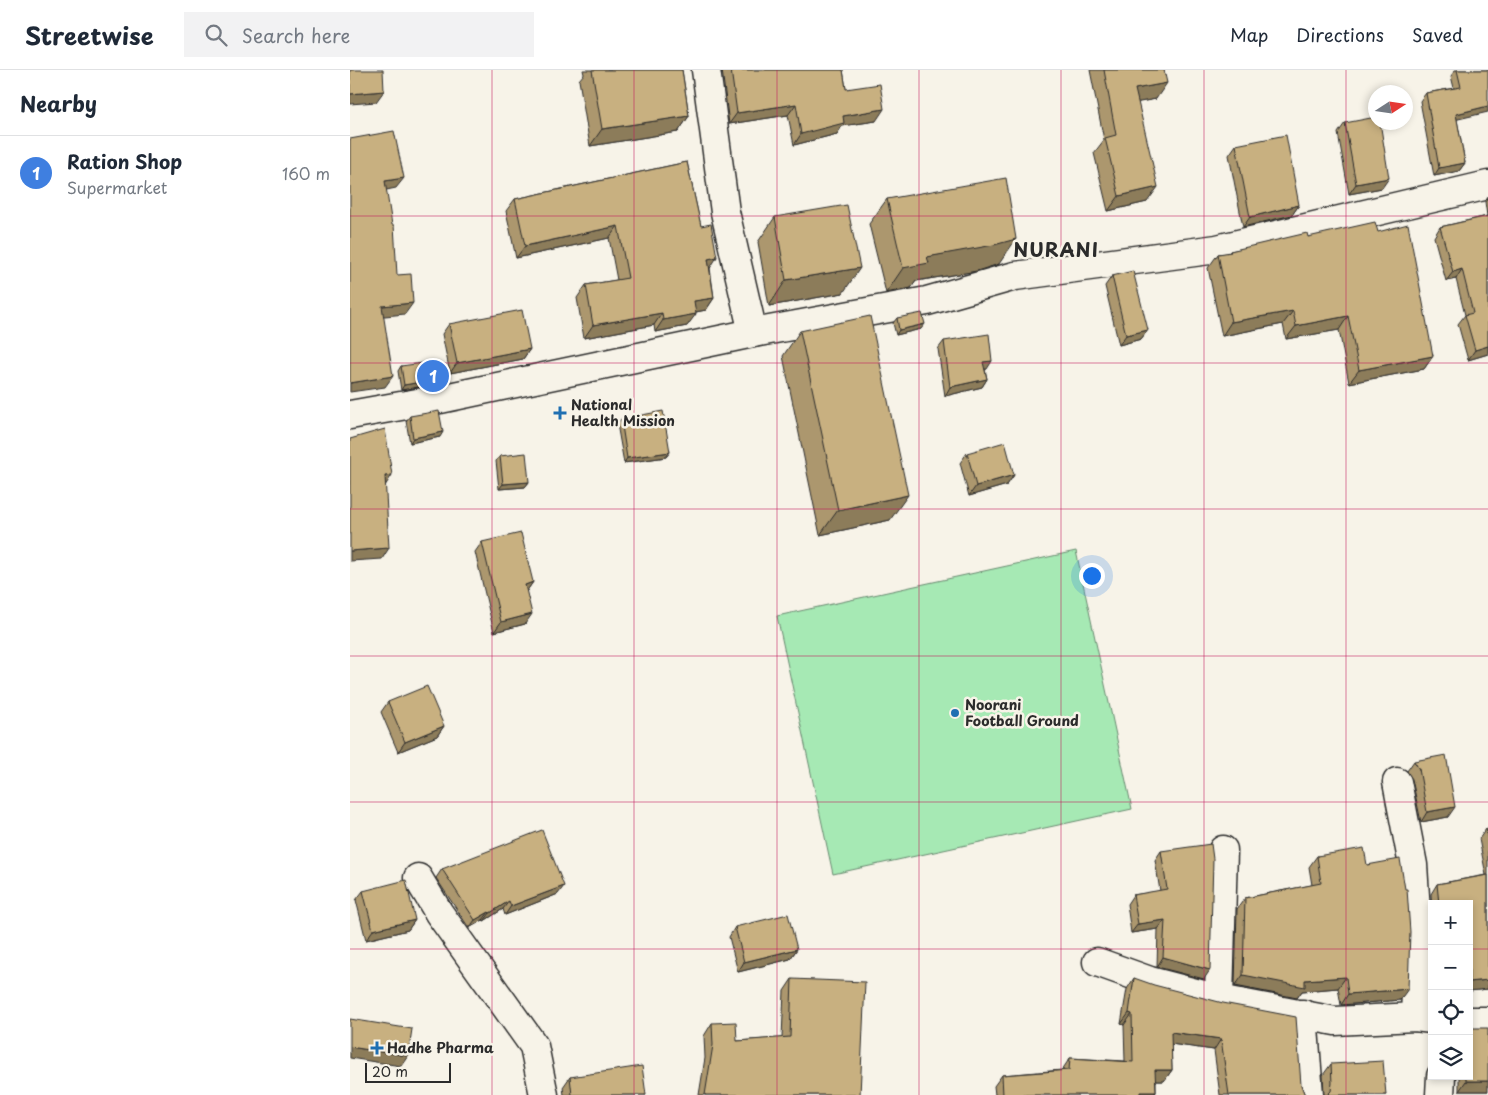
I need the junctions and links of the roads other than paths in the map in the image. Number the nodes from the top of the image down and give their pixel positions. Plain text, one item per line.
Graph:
1 (706, 70) edge
2 (1488, 185) edge
3 (753, 333) junction
4 (350, 415) edge
5 (1397, 782) dead end
6 (1223, 850) dead end
7 (418, 878) dead end
8 (1098, 962) dead end
9 (1220, 999) junction
10 (1303, 1014) junction
11 (1424, 1018) edge
12 (1473, 1021) edge
13 (1488, 1021) edge
14 (1441, 1080) edge
15 (544, 1095) edge
16 (1309, 1095) edge
17 (1440, 1095) edge

1 - 3 street
2 - 3 street
3 - 4 street
5 - 11 street
6 - 9 street
7 - 15 street
8 - 9 street
9 - 10 street
10 - 11 street
10 - 16 street
12 - 13 street
14 - 17 street

